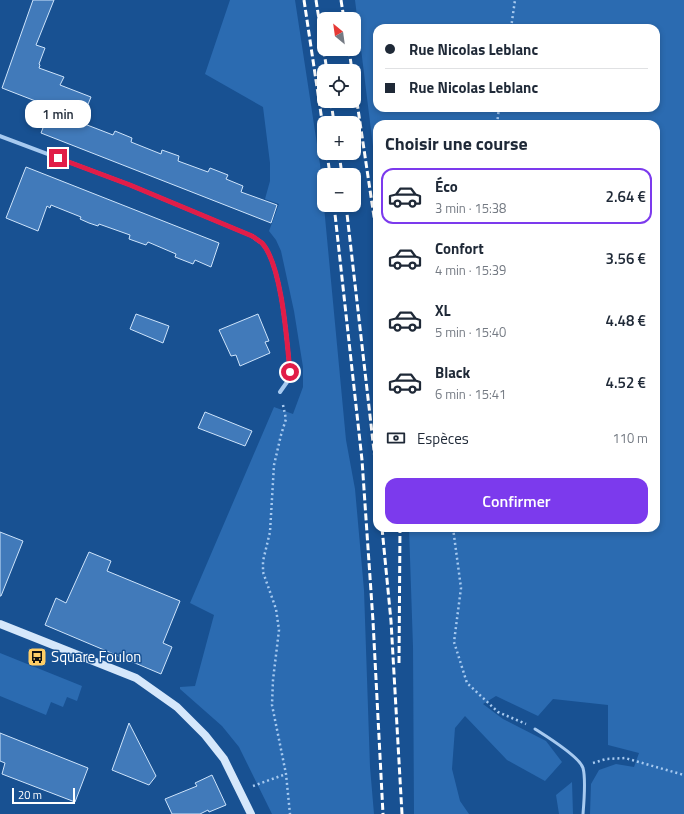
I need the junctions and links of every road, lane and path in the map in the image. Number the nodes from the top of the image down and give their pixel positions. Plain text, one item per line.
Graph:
1 (515, 0) edge
2 (512, 24) edge
3 (0, 136) edge
4 (280, 392) joint
5 (454, 532) edge
6 (0, 624) edge
7 (535, 729) joint
8 (583, 766) junction
9 (286, 774) junction
10 (684, 775) edge
11 (240, 791) junction
12 (251, 814) edge
13 (290, 814) edge
14 (583, 814) edge

1 - 2 path
3 - 4 street
4 - 9 path
5 - 7 path
6 - 11 street
7 - 8 lane
8 - 10 path
8 - 14 lane
9 - 11 path
9 - 13 path
11 - 12 street

